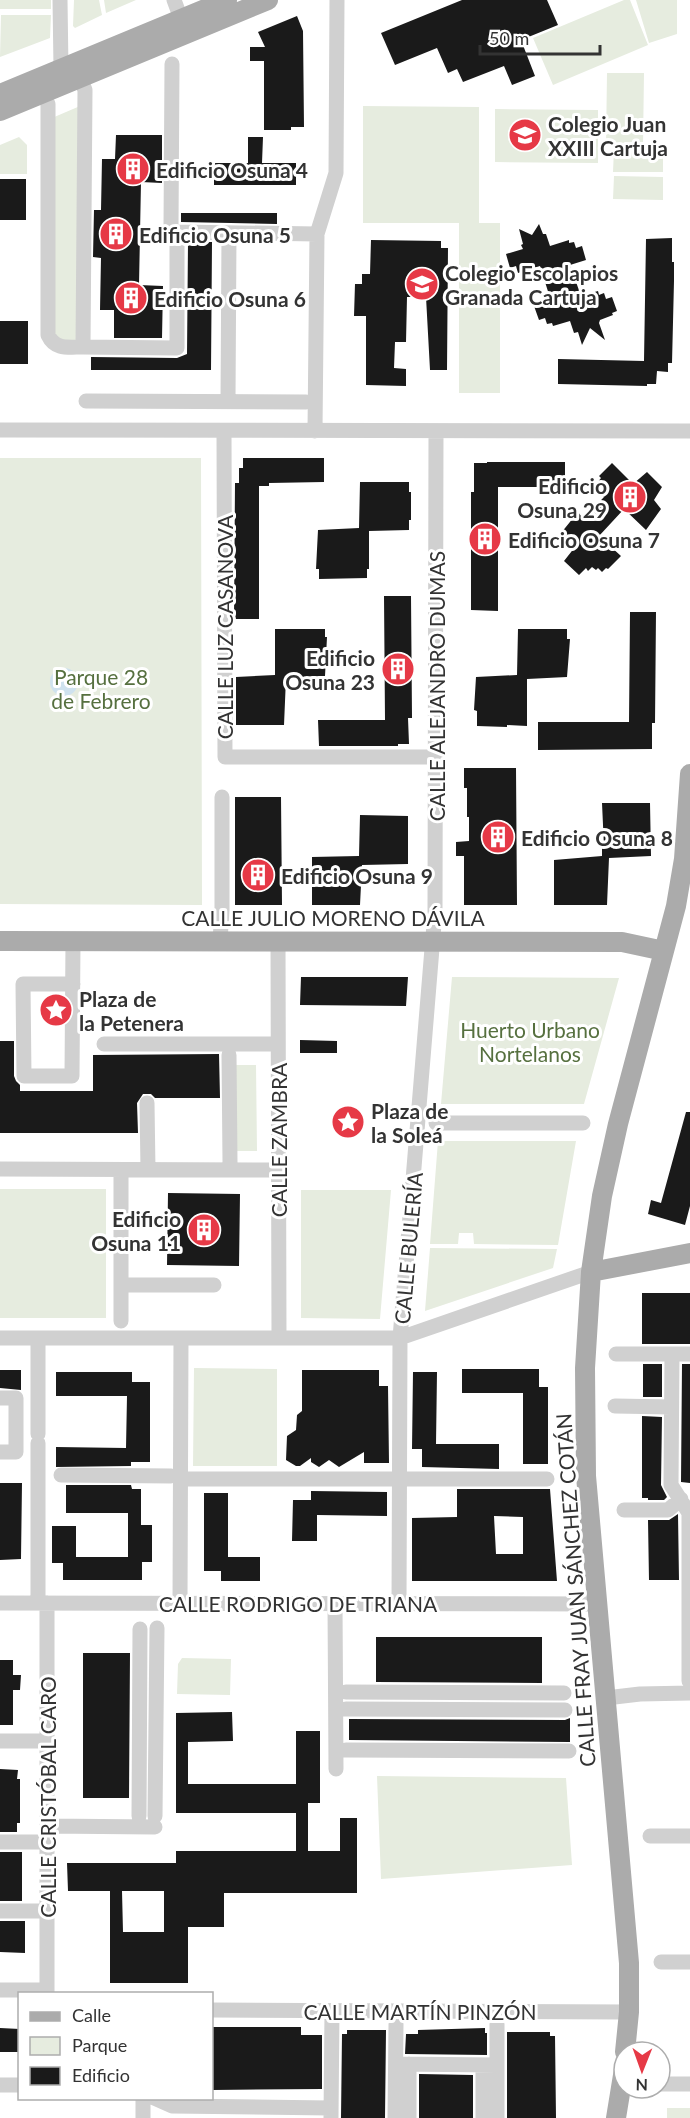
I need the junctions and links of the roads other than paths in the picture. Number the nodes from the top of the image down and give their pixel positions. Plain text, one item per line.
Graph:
1 (60, 0) edge
2 (174, 0) edge
3 (226, 0) edge
4 (268, 0) edge
5 (338, 0) edge
6 (181, 19) junction
7 (172, 64) dead end
8 (61, 68) junction
9 (80, 78) junction
10 (0, 93) edge
11 (43, 94) junction
12 (0, 111) edge
13 (174, 230) junction
14 (229, 233) junction
15 (316, 234) junction
16 (83, 347) junction
17 (86, 401) dead end
18 (228, 402) junction
19 (306, 402) dead end
20 (0, 430) edge
21 (224, 431) junction
22 (315, 431) junction
23 (436, 431) junction
24 (690, 431) edge
25 (435, 756) junction
26 (690, 774) edge
27 (222, 797) dead end
28 (0, 941) edge
29 (73, 941) junction
30 (220, 941) junction
31 (278, 941) junction
32 (433, 942) junction
33 (664, 951) junction
34 (73, 984) junction
35 (104, 1044) dead end
36 (278, 1044) junction
37 (229, 1055) dead end
38 (147, 1103) dead end
39 (436, 1123) dead end
40 (583, 1123) dead end
41 (230, 1162) dead end
42 (0, 1169) edge
43 (121, 1170) junction
44 (148, 1170) junction
45 (278, 1170) junction
46 (690, 1253) edge
47 (591, 1272) junction
48 (121, 1285) junction
49 (214, 1285) dead end
50 (121, 1322) dead end
51 (0, 1338) edge
52 (38, 1338) junction
53 (181, 1338) junction
54 (279, 1338) junction
55 (400, 1338) junction
56 (616, 1354) dead end
57 (672, 1354) junction
58 (690, 1354) edge
59 (0, 1398) edge
60 (615, 1406) dead end
61 (671, 1407) junction
62 (0, 1452) edge
63 (61, 1475) dead end
64 (175, 1477) junction
65 (399, 1479) junction
66 (547, 1479) dead end
67 (681, 1499) junction
68 (624, 1510) dead end
69 (0, 1603) edge
70 (43, 1603) junction
71 (180, 1603) junction
72 (335, 1604) junction
73 (399, 1604) junction
74 (597, 1604) junction
75 (157, 1628) dead end
76 (140, 1629) dead end
77 (689, 1687) edge
78 (346, 1692) dead end
79 (564, 1693) dead end
80 (606, 1698) junction
81 (346, 1709) dead end
82 (565, 1710) dead end
83 (0, 1741) edge
84 (47, 1741) junction
85 (346, 1750) dead end
86 (569, 1751) dead end
87 (336, 1769) dead end
88 (139, 1816) dead end
89 (47, 1826) junction
90 (650, 1836) dead end
91 (690, 1836) edge
92 (0, 1842) edge
93 (37, 1842) dead end
94 (0, 1911) edge
95 (47, 1911) junction
96 (661, 1962) dead end
97 (690, 1962) edge
98 (0, 1990) edge
99 (47, 1992) edge
100 (213, 2010) edge
101 (332, 2011) junction
102 (629, 2012) junction
103 (396, 2024) dead end
104 (497, 2024) dead end
105 (626, 2040) edge
106 (402, 2064) junction
107 (490, 2065) junction
108 (672, 2084) edge
109 (690, 2084) edge
110 (0, 2085) edge
111 (18, 2085) edge
112 (143, 2100) edge
113 (620, 2100) edge
114 (172, 2102) edge
115 (331, 2113) edge
116 (143, 2118) edge
117 (395, 2118) edge
118 (410, 2118) edge
119 (483, 2118) edge
120 (497, 2118) edge
121 (616, 2118) edge

1 - 8 street
2 - 6 street
3 - 6 main road
4 - 9 main road
5 - 15 street
6 - 8 main road
7 - 13 street
8 - 10 main road
9 - 11 main road
9 - 16 street
11 - 12 main road
11 - 16 street
13 - 14 street
13 - 16 street
14 - 15 street
14 - 18 street
15 - 22 street
17 - 18 street
18 - 19 street
20 - 21 street
21 - 22 street
21 - 25 street, CALLE LUZ CASANOVA
22 - 23 street
23 - 24 street
23 - 25 street, CALLE ALEJANDRO DUMAS
25 - 32 street, CALLE ALEJANDRO DUMAS
26 - 33 main road, CALLE FRAY JUAN SÁNCHEZ COTÁN
27 - 30 street
28 - 29 main road, CALLE JULIO MORENO DÁVILA
29 - 30 main road, CALLE JULIO MORENO DÁVILA
29 - 34 street
30 - 31 main road, CALLE JULIO MORENO DÁVILA
31 - 32 main road, CALLE JULIO MORENO DÁVILA
31 - 36 street, CALLE ZAMBRA
32 - 33 main road, CALLE JULIO MORENO DÁVILA
32 - 55 street, CALLE BULERÍA
33 - 47 main road, CALLE FRAY JUAN SÁNCHEZ COTÁN
34 - 34 street
35 - 36 street
36 - 45 street, CALLE ZAMBRA
37 - 41 street
38 - 44 street
39 - 40 street
42 - 43 street
43 - 44 street
43 - 48 street
44 - 45 street
45 - 54 street, CALLE ZAMBRA
46 - 47 main road
47 - 55 street
47 - 74 main road, CALLE FRAY JUAN SÁNCHEZ COTÁN
48 - 49 street
48 - 50 street
51 - 52 street
52 - 53 street
52 - 70 street, CALLE CRISTÓBAL CARO
53 - 54 street
53 - 64 street
54 - 55 street
55 - 65 street, CALLE BULERÍA
56 - 57 street
57 - 58 street
57 - 61 street
59 - 62 street
60 - 61 street
61 - 67 street
63 - 64 street
64 - 65 street
64 - 71 street
65 - 66 street
65 - 73 street, CALLE BULERÍA
67 - 68 street
67 - 77 street
69 - 70 street, CALLE RODRIGO DE TRIANA
70 - 71 street, CALLE RODRIGO DE TRIANA
70 - 84 street, CALLE CRISTÓBAL CARO
71 - 72 street, CALLE RODRIGO DE TRIANA
72 - 73 street, CALLE RODRIGO DE TRIANA
72 - 87 street
73 - 74 street, CALLE RODRIGO DE TRIANA
74 - 80 main road, CALLE FRAY JUAN SÁNCHEZ COTÁN
75 - 89 street
76 - 88 street
77 - 80 street
78 - 79 street
80 - 102 main road, CALLE FRAY JUAN SÁNCHEZ COTÁN
81 - 82 street
83 - 84 street
84 - 89 street, CALLE CRISTÓBAL CARO
85 - 86 street
89 - 95 street, CALLE CRISTÓBAL CARO
90 - 91 street
92 - 93 street
94 - 95 street
95 - 99 street, CALLE CRISTÓBAL CARO
96 - 97 street
98 - 99 street
100 - 101 street, CALLE MARTÍN PINZÓN
101 - 102 street, CALLE MARTÍN PINZÓN
101 - 115 street
102 - 105 main road, CALLE FRAY JUAN SÁNCHEZ COTÁN
103 - 106 street
104 - 107 street
106 - 107 street
106 - 117 street
106 - 118 street
107 - 119 street
107 - 120 street
108 - 109 street
110 - 111 street
112 - 116 street
113 - 121 main road
114 - 115 street

